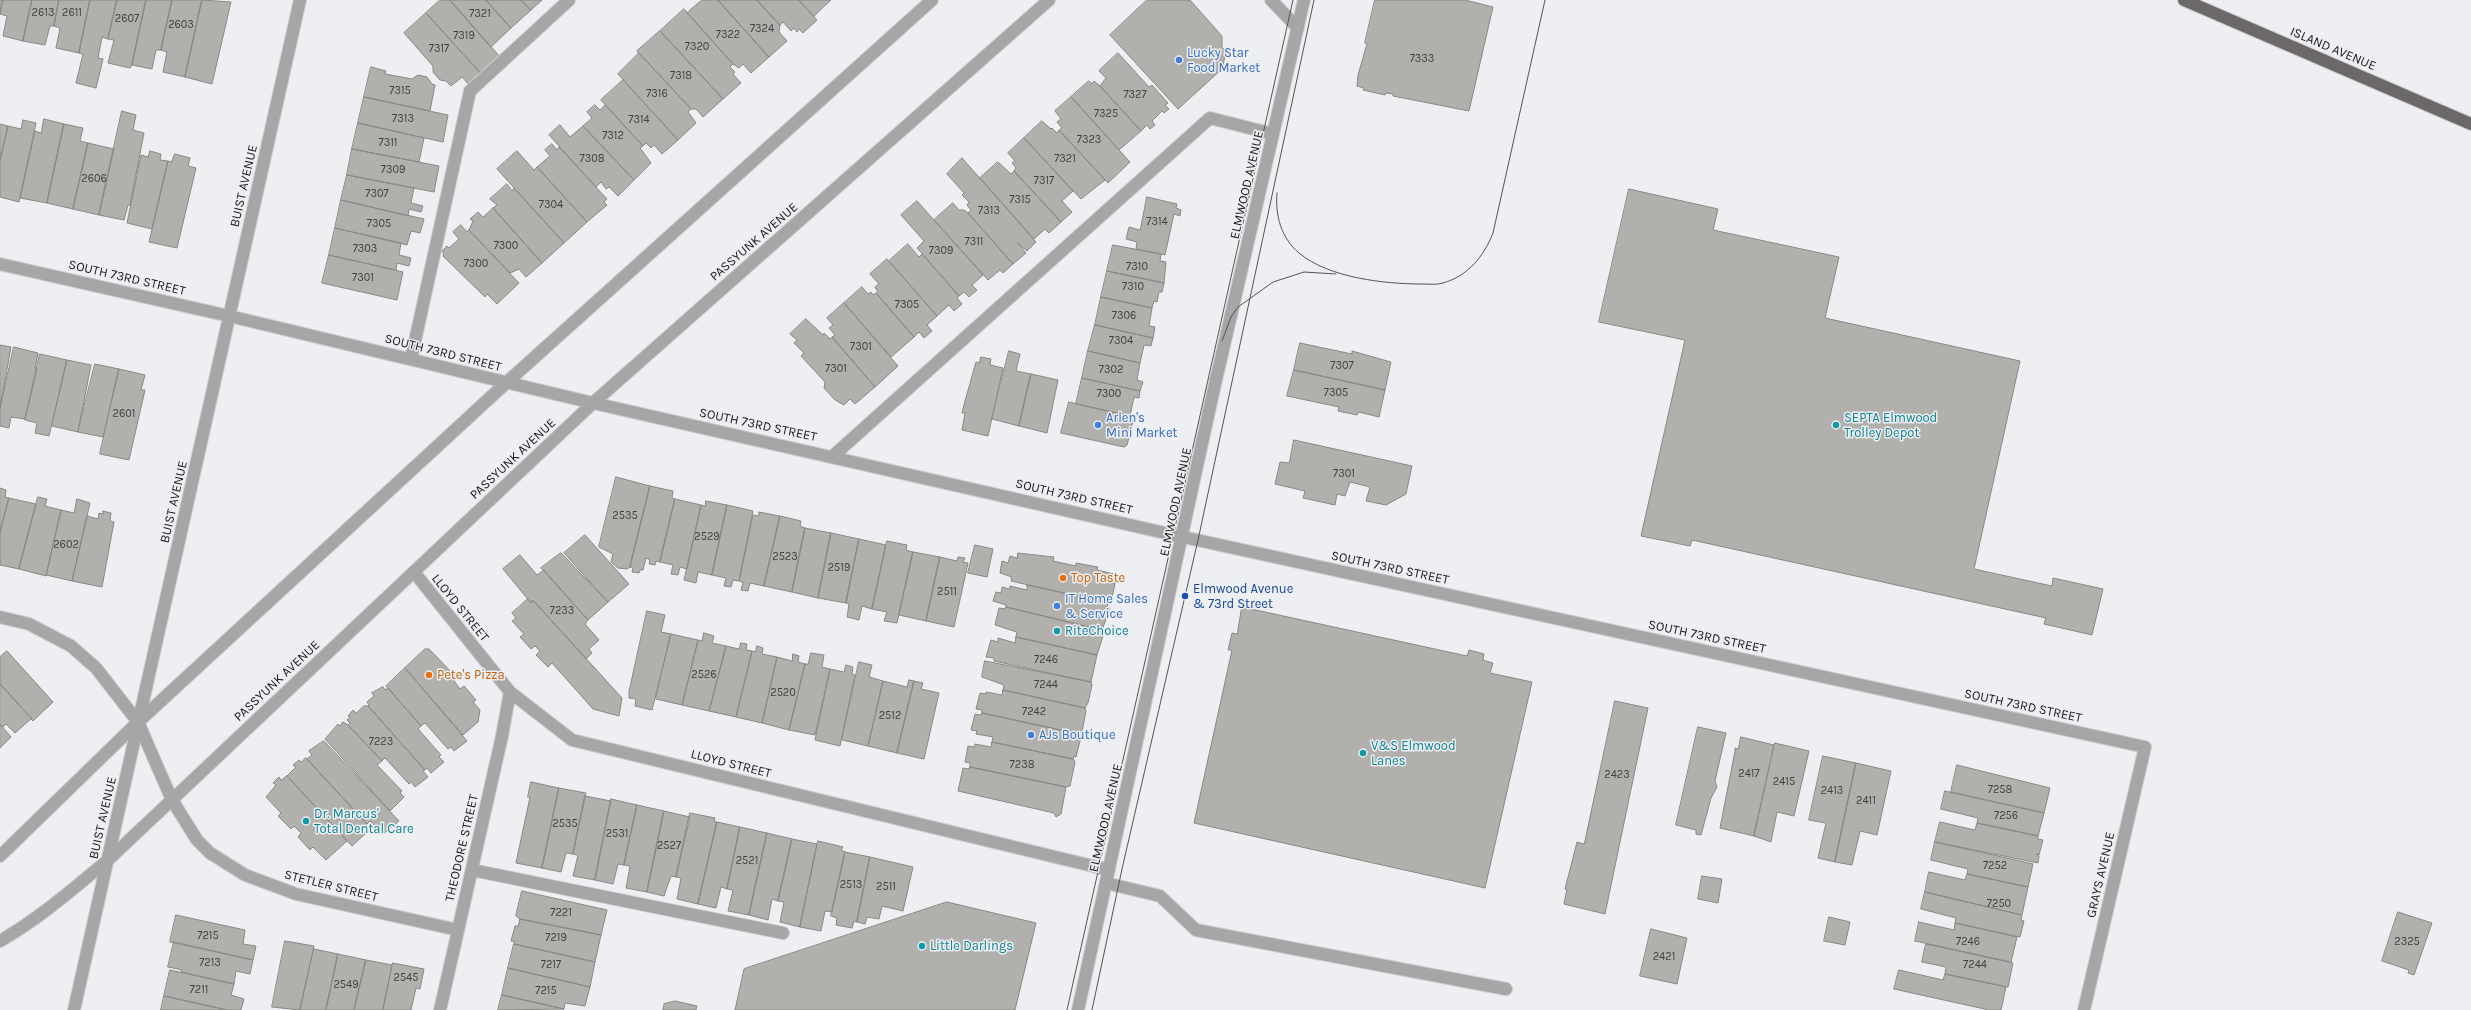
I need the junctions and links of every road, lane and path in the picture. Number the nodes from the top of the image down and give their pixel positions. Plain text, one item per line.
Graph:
1 (300, 0) edge
2 (569, 0) edge
3 (932, 0) edge
4 (1049, 0) edge
5 (1271, 0) edge
6 (1304, 0) edge
7 (2184, 0) edge
8 (1298, 28) junction
9 (2471, 124) edge
10 (1273, 134) junction
11 (0, 264) edge
12 (229, 316) junction
13 (410, 359) junction
14 (506, 383) junction
15 (593, 403) junction
16 (833, 456) junction
17 (1183, 536) junction
18 (414, 572) junction
19 (0, 617) edge
20 (510, 692) junction
21 (138, 722) junction
22 (2144, 747) joint
23 (172, 800) junction
24 (0, 856) edge
25 (108, 860) junction
26 (472, 870) junction
27 (1109, 870) junction
28 (1106, 883) junction
29 (458, 930) junction
30 (783, 934) dead end
31 (0, 941) edge
32 (1506, 989) dead end
33 (74, 1010) edge
34 (440, 1010) edge
35 (1078, 1010) edge
36 (2084, 1010) edge

1 - 12 street, BUIST AVENUE
2 - 13 street
3 - 14 street
4 - 15 street, PASSYUNK AVENUE
5 - 8 street
6 - 8 street, ELMWOOD AVENUE
7 - 9 main road, ISLAND AVENUE
8 - 10 street, ELMWOOD AVENUE
10 - 16 street
10 - 17 street, ELMWOOD AVENUE
11 - 12 street, SOUTH 73RD STREET
12 - 13 street, SOUTH 73RD STREET
12 - 21 street, BUIST AVENUE
13 - 14 street, SOUTH 73RD STREET
14 - 15 street, SOUTH 73RD STREET
14 - 21 street
15 - 16 street, SOUTH 73RD STREET
15 - 18 street, PASSYUNK AVENUE
16 - 17 street, SOUTH 73RD STREET
17 - 22 street, SOUTH 73RD STREET
17 - 27 street, ELMWOOD AVENUE
18 - 20 street, LLOYD STREET
18 - 23 street, PASSYUNK AVENUE
19 - 21 street
20 - 26 street, THEODORE STREET
20 - 27 street, LLOYD STREET
21 - 23 street, STETLER STREET
21 - 24 street
21 - 25 street, BUIST AVENUE
22 - 36 street, GRAYS AVENUE
23 - 25 street, PASSYUNK AVENUE
23 - 29 street, STETLER STREET
25 - 31 street, PASSYUNK AVENUE
25 - 33 street, BUIST AVENUE
26 - 29 street, THEODORE STREET
26 - 30 street
27 - 28 street, ELMWOOD AVENUE
28 - 32 street
28 - 35 street, ELMWOOD AVENUE
29 - 34 street, THEODORE STREET

